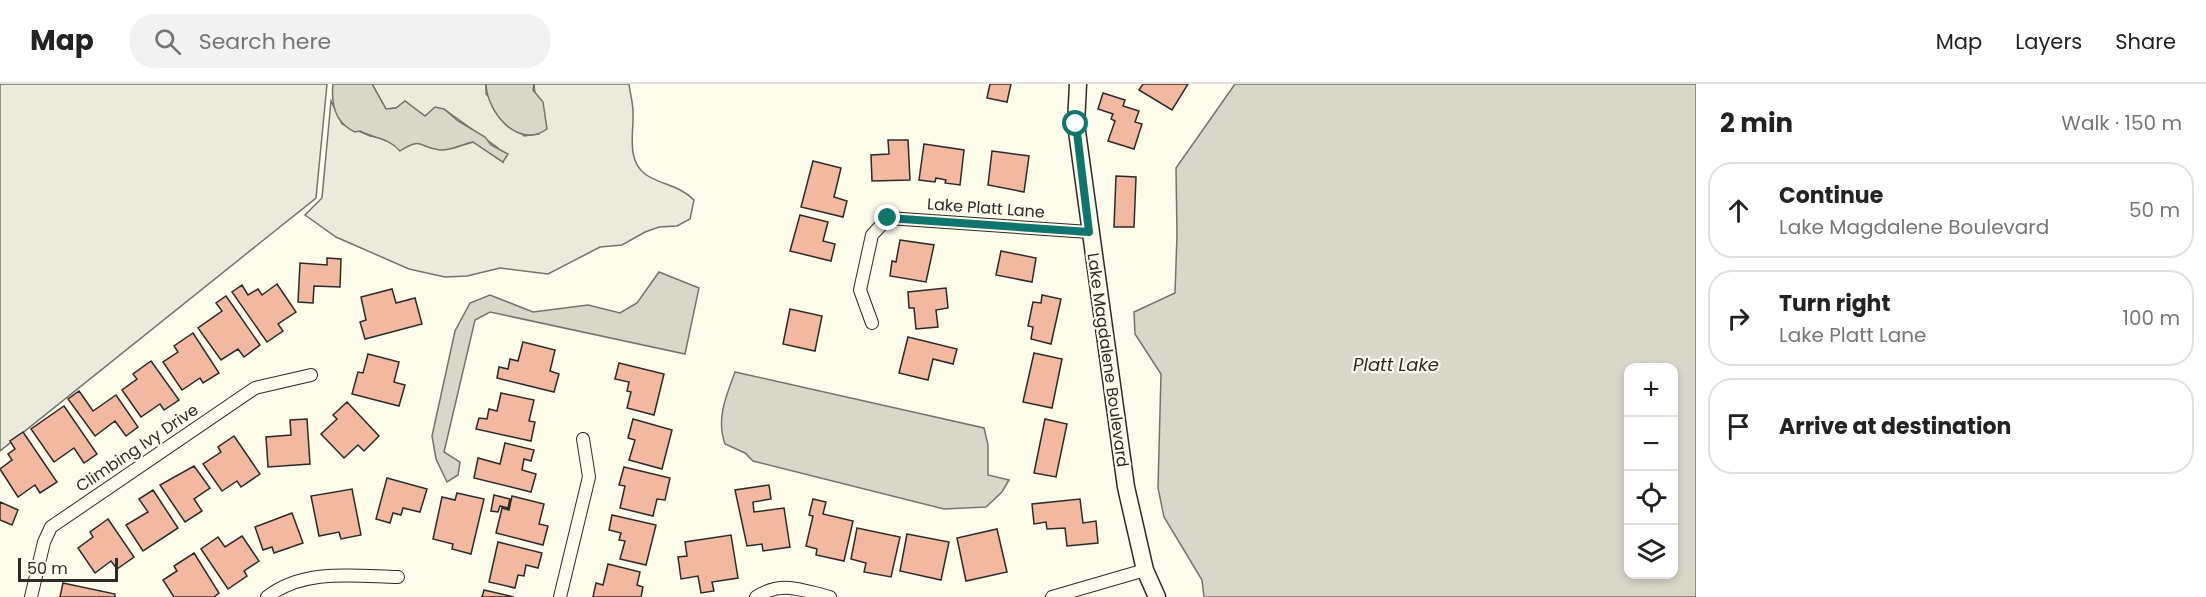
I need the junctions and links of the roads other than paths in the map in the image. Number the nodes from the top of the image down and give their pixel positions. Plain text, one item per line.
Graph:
1 (1078, 84) edge
2 (1089, 232) junction
3 (872, 323) dead end
4 (311, 375) dead end
5 (583, 439) dead end
6 (1145, 570) junction
7 (398, 577) dead end
8 (31, 597) edge
9 (267, 597) edge
10 (560, 597) edge
11 (756, 597) edge
12 (830, 597) edge
13 (1052, 597) edge
14 (1157, 597) edge

1 - 2 street, Lake Magdalene Boulevard
2 - 3 street, Lake Platt Lane
2 - 6 street, Lake Magdalene Boulevard
4 - 8 street, Climbing Ivy Drive
5 - 10 street
6 - 13 street
6 - 14 street, Lake Magdalene Boulevard
7 - 9 street
11 - 12 street

